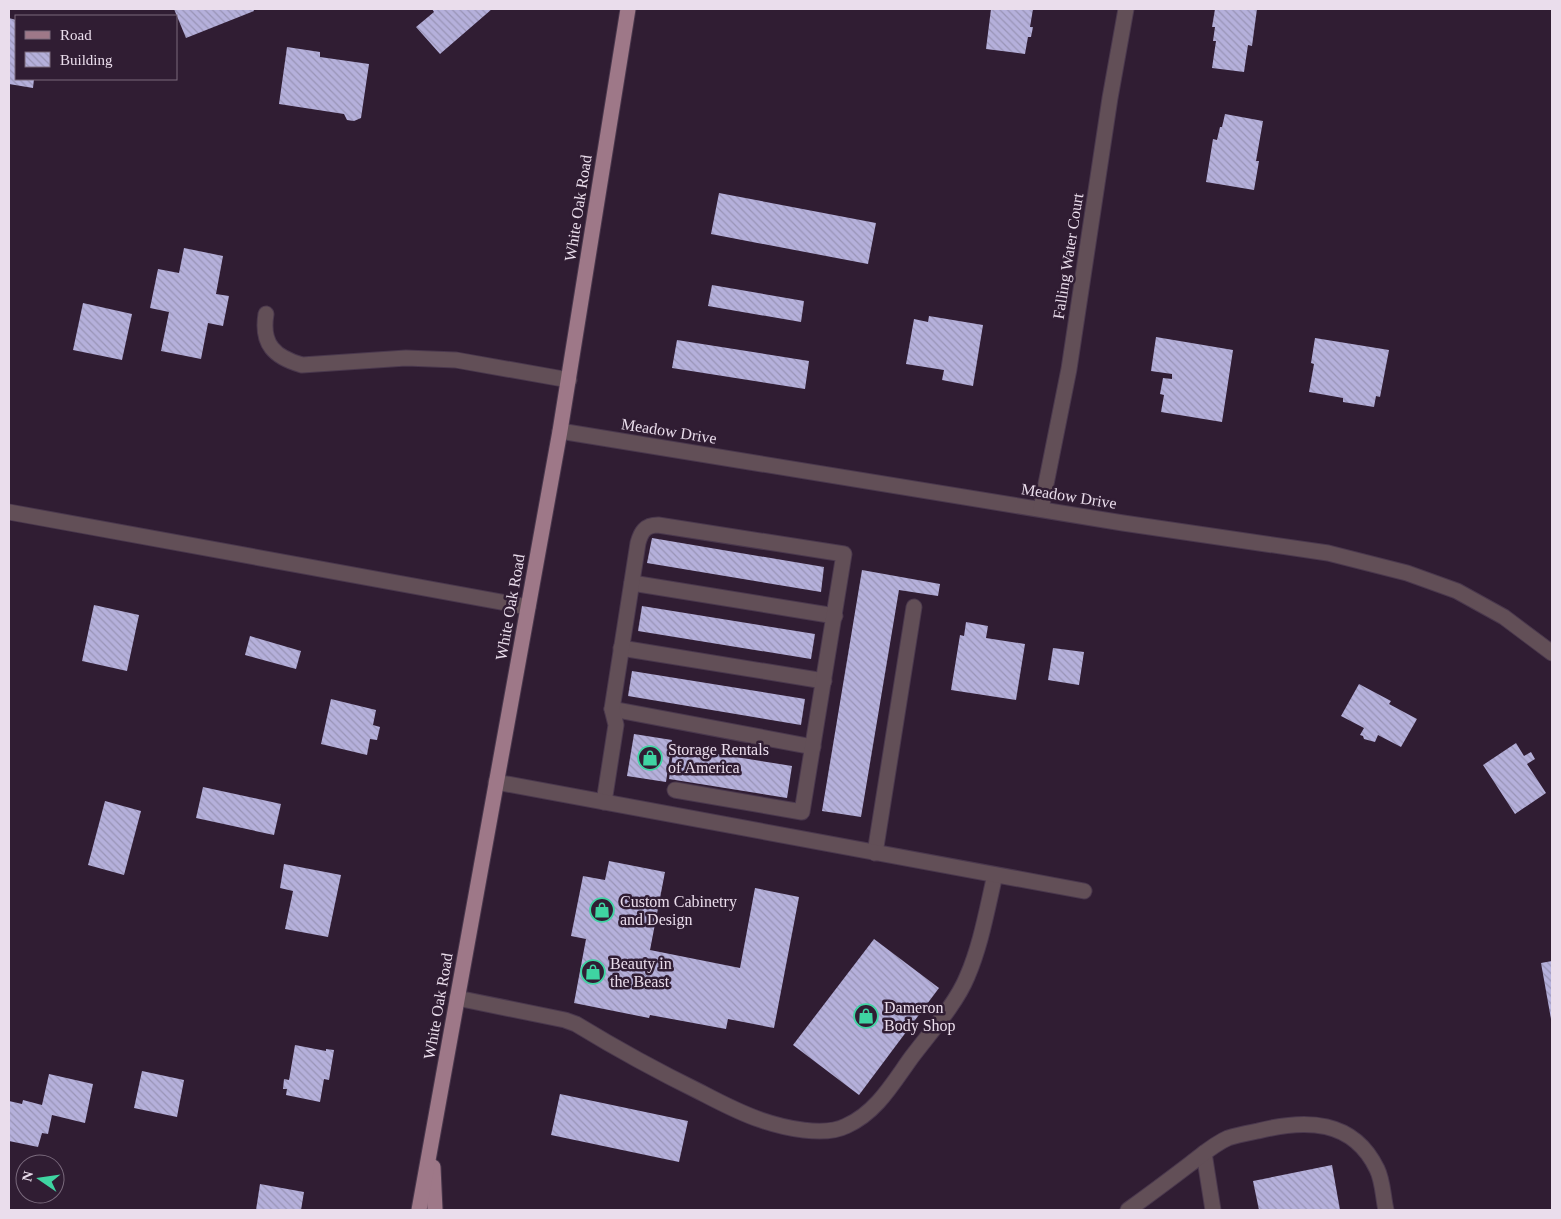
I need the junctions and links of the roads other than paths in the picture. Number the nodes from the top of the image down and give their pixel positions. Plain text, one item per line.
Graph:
1 (628, 9) edge
2 (1126, 9) edge
3 (266, 314) dead end
4 (568, 380) junction
5 (560, 431) junction
6 (1041, 509) junction
7 (9, 512) edge
8 (632, 582) junction
9 (528, 607) junction
10 (914, 607) dead end
11 (835, 616) junction
12 (621, 648) junction
13 (1552, 653) edge
14 (824, 681) junction
15 (612, 709) junction
16 (813, 747) junction
17 (496, 782) junction
18 (675, 790) dead end
19 (604, 802) junction
20 (875, 852) junction
21 (995, 875) junction
22 (1084, 891) dead end
23 (457, 998) junction
24 (431, 1143) junction
25 (1204, 1153) junction
26 (419, 1210) edge
27 (435, 1210) edge
28 (1128, 1210) edge
29 (1213, 1210) edge
30 (1386, 1210) edge

1 - 4 main road, White Oak Road
2 - 6 street, Falling Water Court
3 - 4 street
4 - 5 main road, White Oak Road
5 - 6 street, Meadow Drive
5 - 9 main road, White Oak Road
6 - 13 street, Meadow Drive
7 - 9 street
8 - 11 street
8 - 11 street
8 - 12 street
9 - 17 main road, White Oak Road
10 - 20 street
11 - 14 street
12 - 14 street
12 - 15 street
14 - 16 street
15 - 16 street
15 - 19 street
16 - 18 street
17 - 19 street
17 - 23 main road, White Oak Road
19 - 20 street
20 - 21 street
21 - 22 street
21 - 23 street
23 - 24 main road, White Oak Road
24 - 26 main road, White Oak Road
24 - 27 main road
25 - 28 street
25 - 29 street
25 - 30 street

